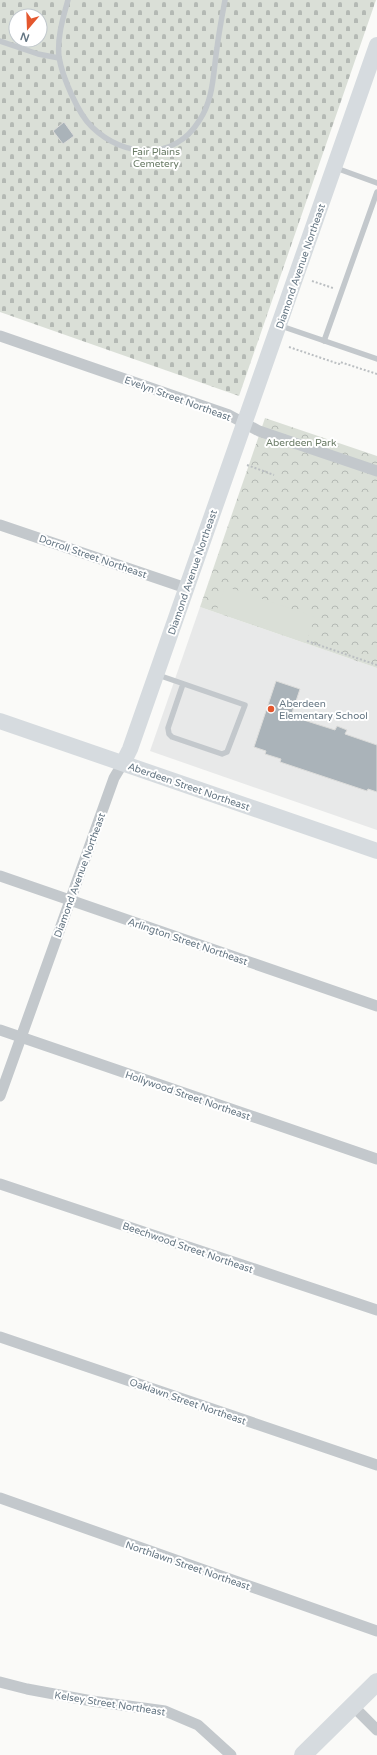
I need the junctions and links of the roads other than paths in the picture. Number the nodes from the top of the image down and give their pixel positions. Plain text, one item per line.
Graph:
1 (68, 0) edge
2 (225, 0) edge
3 (0, 41) edge
4 (377, 45) edge
5 (59, 58) junction
6 (373, 70) edge
7 (334, 168) junction
8 (377, 183) edge
9 (377, 192) edge
10 (279, 325) junction
11 (0, 336) edge
12 (324, 341) junction
13 (377, 359) edge
14 (244, 423) junction
15 (377, 471) edge
16 (0, 525) edge
17 (186, 588) junction
18 (156, 674) junction
19 (183, 684) junction
20 (0, 721) edge
21 (123, 763) junction
22 (377, 851) edge
23 (0, 876) edge
24 (70, 901) junction
25 (377, 1006) edge
26 (0, 1030) edge
27 (21, 1037) junction
28 (0, 1096) edge
29 (377, 1159) edge
30 (0, 1184) edge
31 (377, 1310) edge
32 (0, 1337) edge
33 (377, 1465) edge
34 (0, 1498) edge
35 (377, 1631) edge
36 (0, 1682) edge
37 (377, 1682) edge
38 (353, 1706) junction
39 (377, 1730) edge
40 (231, 1755) edge
41 (303, 1755) edge

1 - 5 lane
2 - 5 lane
3 - 5 lane
4 - 6 street, Diamond Avenue Northeast
6 - 7 street, Diamond Avenue Northeast
7 - 8 lane
7 - 10 street, Diamond Avenue Northeast
9 - 12 lane
10 - 12 lane
10 - 14 street, Diamond Avenue Northeast
11 - 14 street, Evelyn Street Northeast
12 - 13 lane
14 - 15 street, Evelyn Street Northeast
14 - 17 street, Diamond Avenue Northeast
16 - 17 street, Dorroll Street Northeast
17 - 18 street, Diamond Avenue Northeast
18 - 19 lane
18 - 21 street, Diamond Avenue Northeast
19 - 19 lane
20 - 21 street, Aberdeen Street Northeast
21 - 22 street, Aberdeen Street Northeast
21 - 24 street, Diamond Avenue Northeast
23 - 24 street, Arlington Street Northeast
24 - 25 street, Arlington Street Northeast
24 - 27 street, Diamond Avenue Northeast
26 - 27 street, Hollywood Street Northeast
27 - 28 street, Diamond Avenue Northeast
27 - 29 street, Hollywood Street Northeast
30 - 31 street, Beechwood Street Northeast
32 - 33 street, Oaklawn Street Northeast
34 - 35 street, Northlawn Street Northeast
36 - 40 street, Kelsey Street Northeast
37 - 38 main road
38 - 39 street
38 - 41 main road

